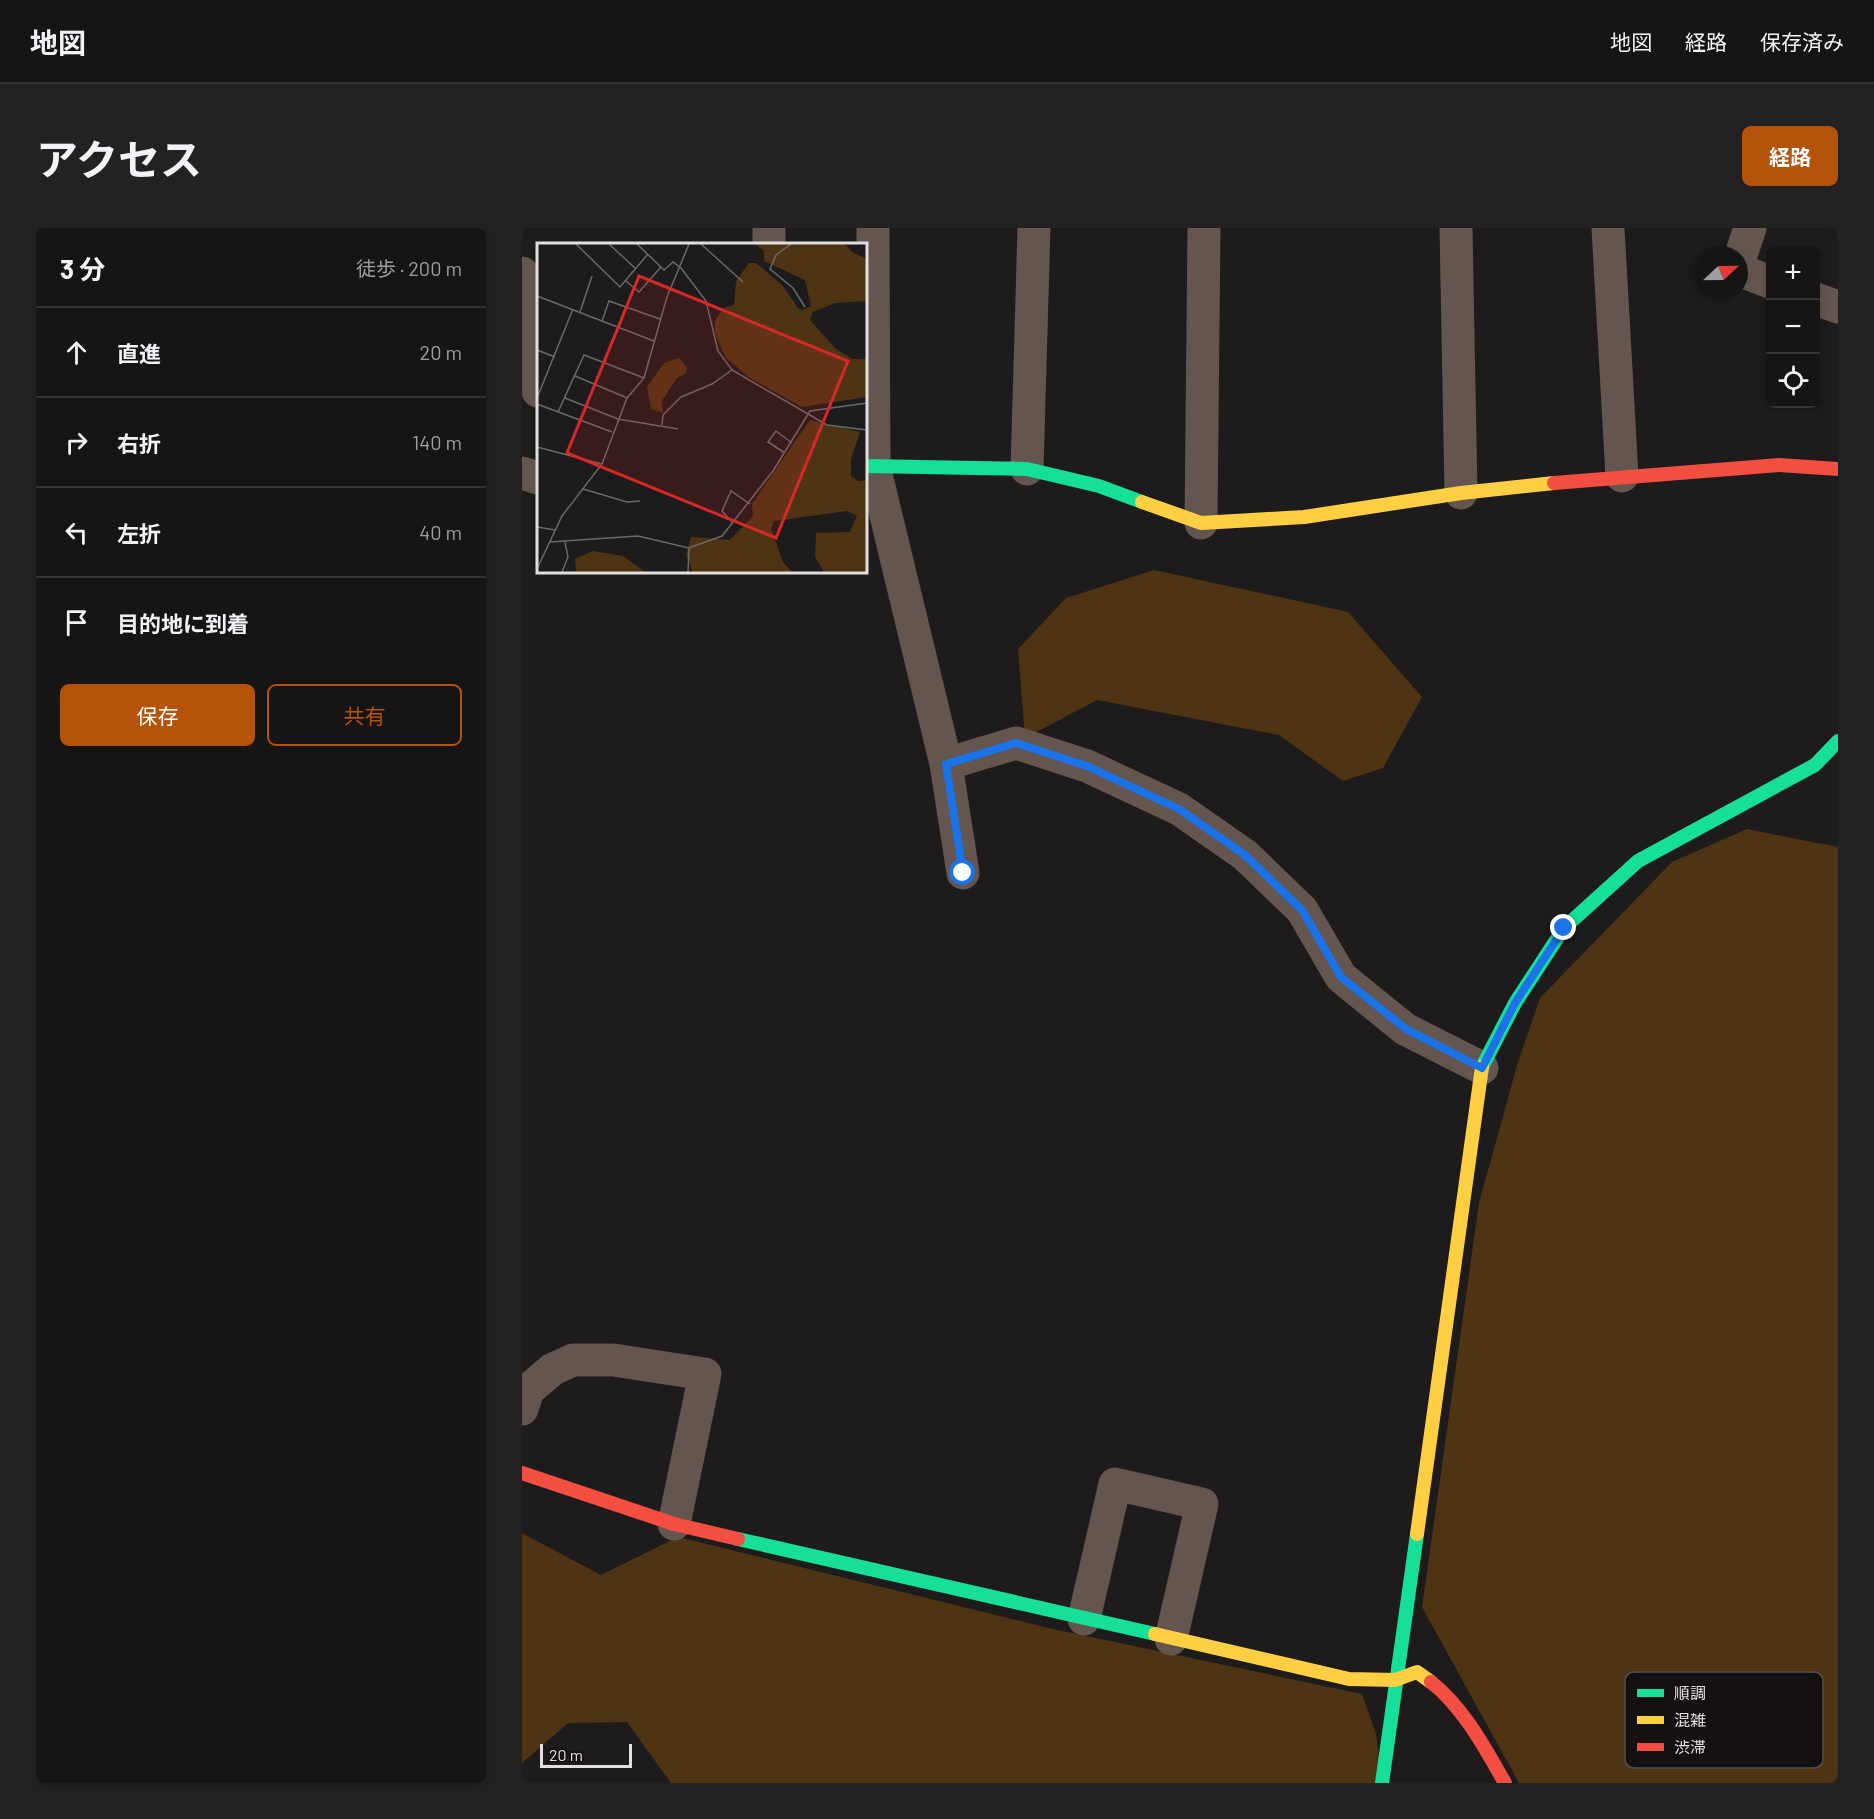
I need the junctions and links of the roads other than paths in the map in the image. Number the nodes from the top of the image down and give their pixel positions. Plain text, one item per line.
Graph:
1 (873, 228) edge
2 (1034, 228) edge
3 (1204, 228) edge
4 (1456, 228) edge
5 (1608, 228) edge
6 (1750, 228) edge
7 (1744, 246) edge
8 (522, 273) edge
9 (1748, 273) edge
10 (1766, 280) edge
11 (1820, 300) edge
12 (1838, 307) edge
13 (537, 384) edge
14 (870, 466) edge
15 (1027, 469) junction
16 (1838, 469) edge
17 (522, 473) edge
18 (1622, 476) junction
19 (537, 478) edge
20 (1461, 493) junction
21 (1201, 523) junction
22 (1838, 741) edge
23 (946, 764) junction
24 (963, 873) dead end
25 (1482, 1068) junction
26 (522, 1409) edge
27 (522, 1473) edge
28 (674, 1524) junction
29 (1084, 1619) junction
30 (1170, 1639) junction
31 (1395, 1680) junction
32 (1382, 1783) edge
33 (1505, 1783) edge

1 - 14 street
2 - 15 street
3 - 21 street
4 - 20 street
5 - 18 street
6 - 7 street
8 - 13 street
9 - 10 street
11 - 12 street
14 - 15 street
14 - 23 street
15 - 21 street
16 - 18 street
17 - 19 street
18 - 20 street
20 - 21 street
22 - 25 street
23 - 24 street
23 - 25 street
25 - 31 street
26 - 28 street
27 - 28 street
28 - 29 street
29 - 30 street
29 - 30 street
30 - 31 street
31 - 32 street
31 - 33 street

